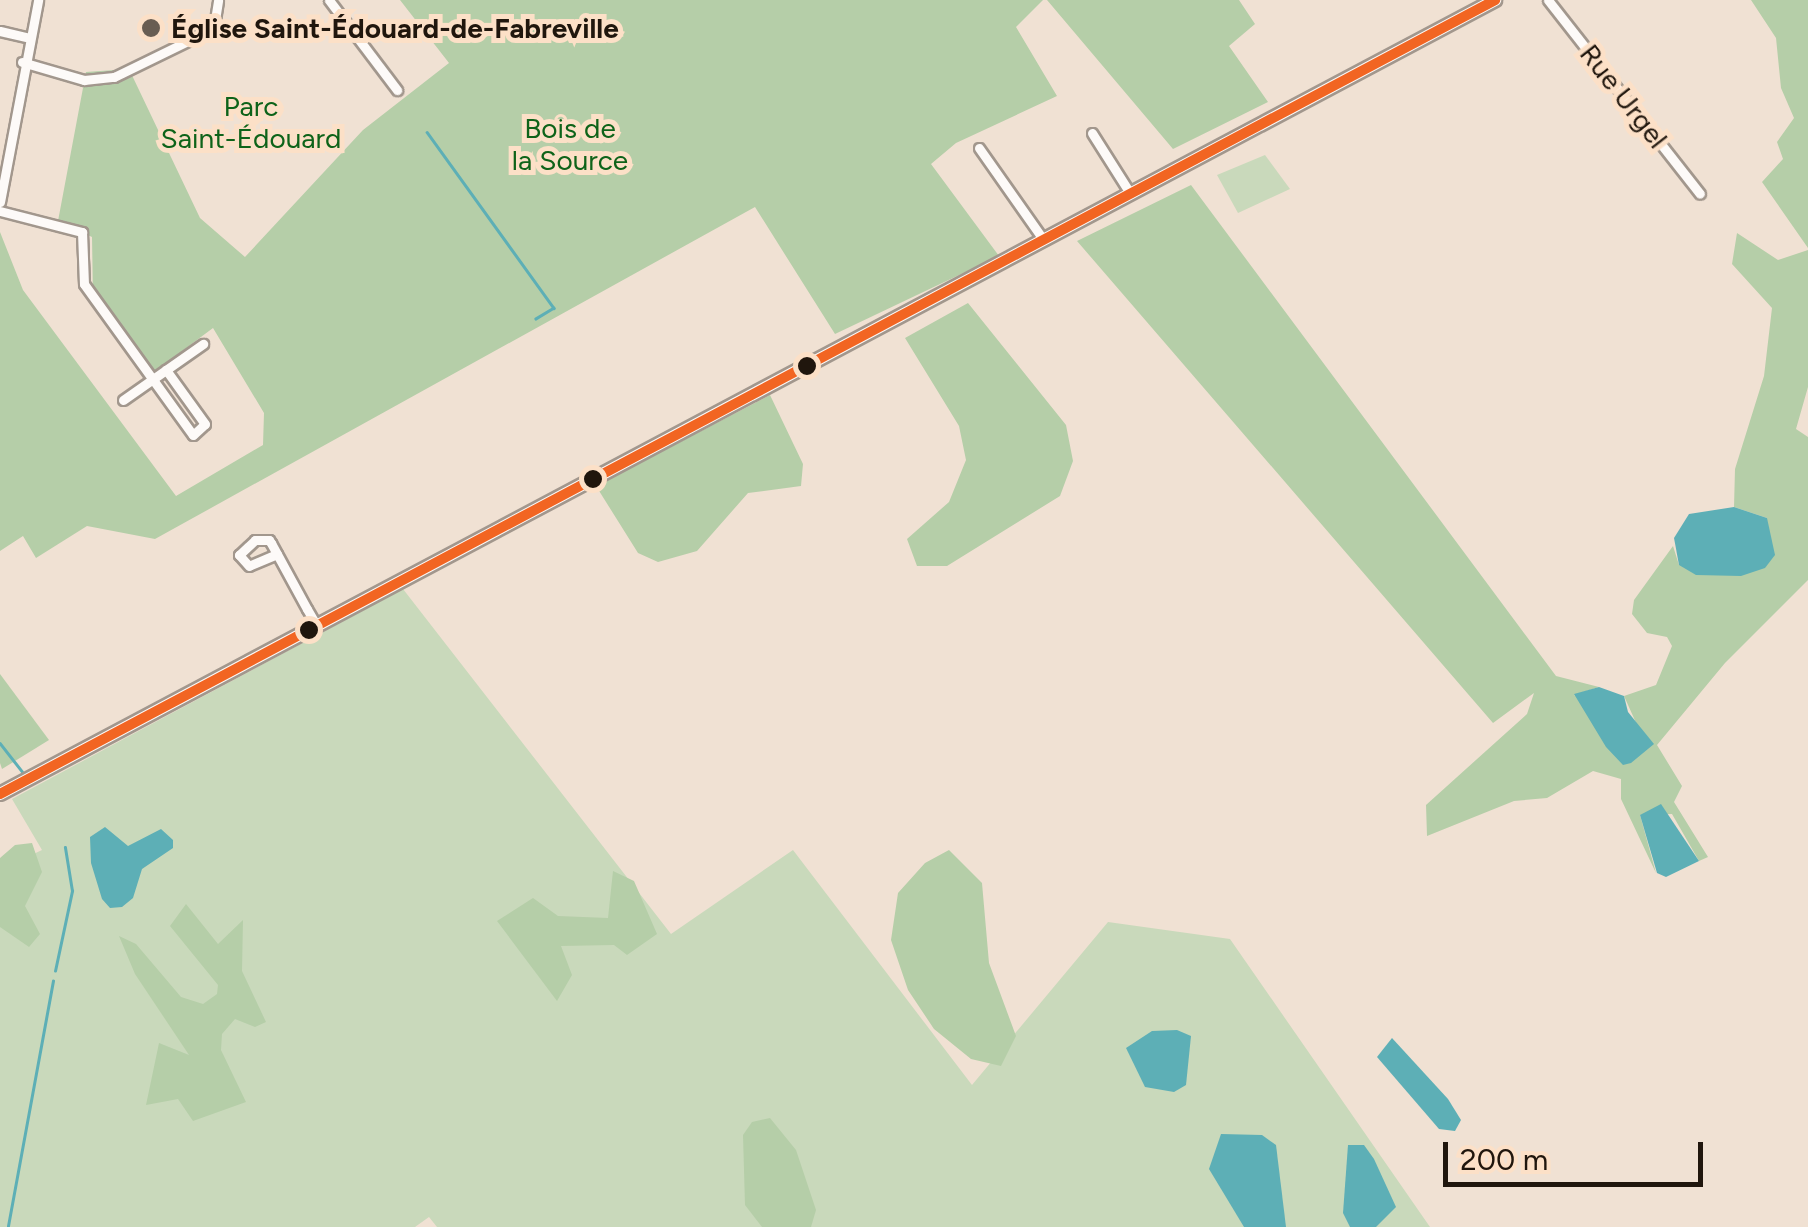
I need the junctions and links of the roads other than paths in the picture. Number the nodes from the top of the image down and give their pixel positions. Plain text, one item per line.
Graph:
1 (38, 0) edge
2 (218, 0) edge
3 (329, 0) edge
4 (1495, 0) edge
5 (1548, 0) edge
6 (0, 32) edge
7 (27, 37) junction
8 (22, 62) junction
9 (397, 90) dead end
10 (1092, 134) dead end
11 (3, 141) edge
12 (978, 148) dead end
13 (1130, 193) junction
14 (1700, 194) dead end
15 (0, 202) edge
16 (0, 210) edge
17 (1043, 240) junction
18 (203, 344) dead end
19 (166, 370) junction
20 (151, 380) junction
21 (124, 400) dead end
22 (278, 554) dead end
23 (317, 626) junction
24 (0, 794) edge

1 - 7 street
2 - 8 street
3 - 9 street
4 - 13 main road
5 - 14 street, Rue Urgel
6 - 7 street
7 - 8 street
8 - 11 street
10 - 13 street
11 - 15 street
12 - 17 street
13 - 17 main road
16 - 20 street
17 - 23 main road
18 - 19 street
19 - 20 street
19 - 20 street
20 - 21 street
22 - 23 street
23 - 24 main road

